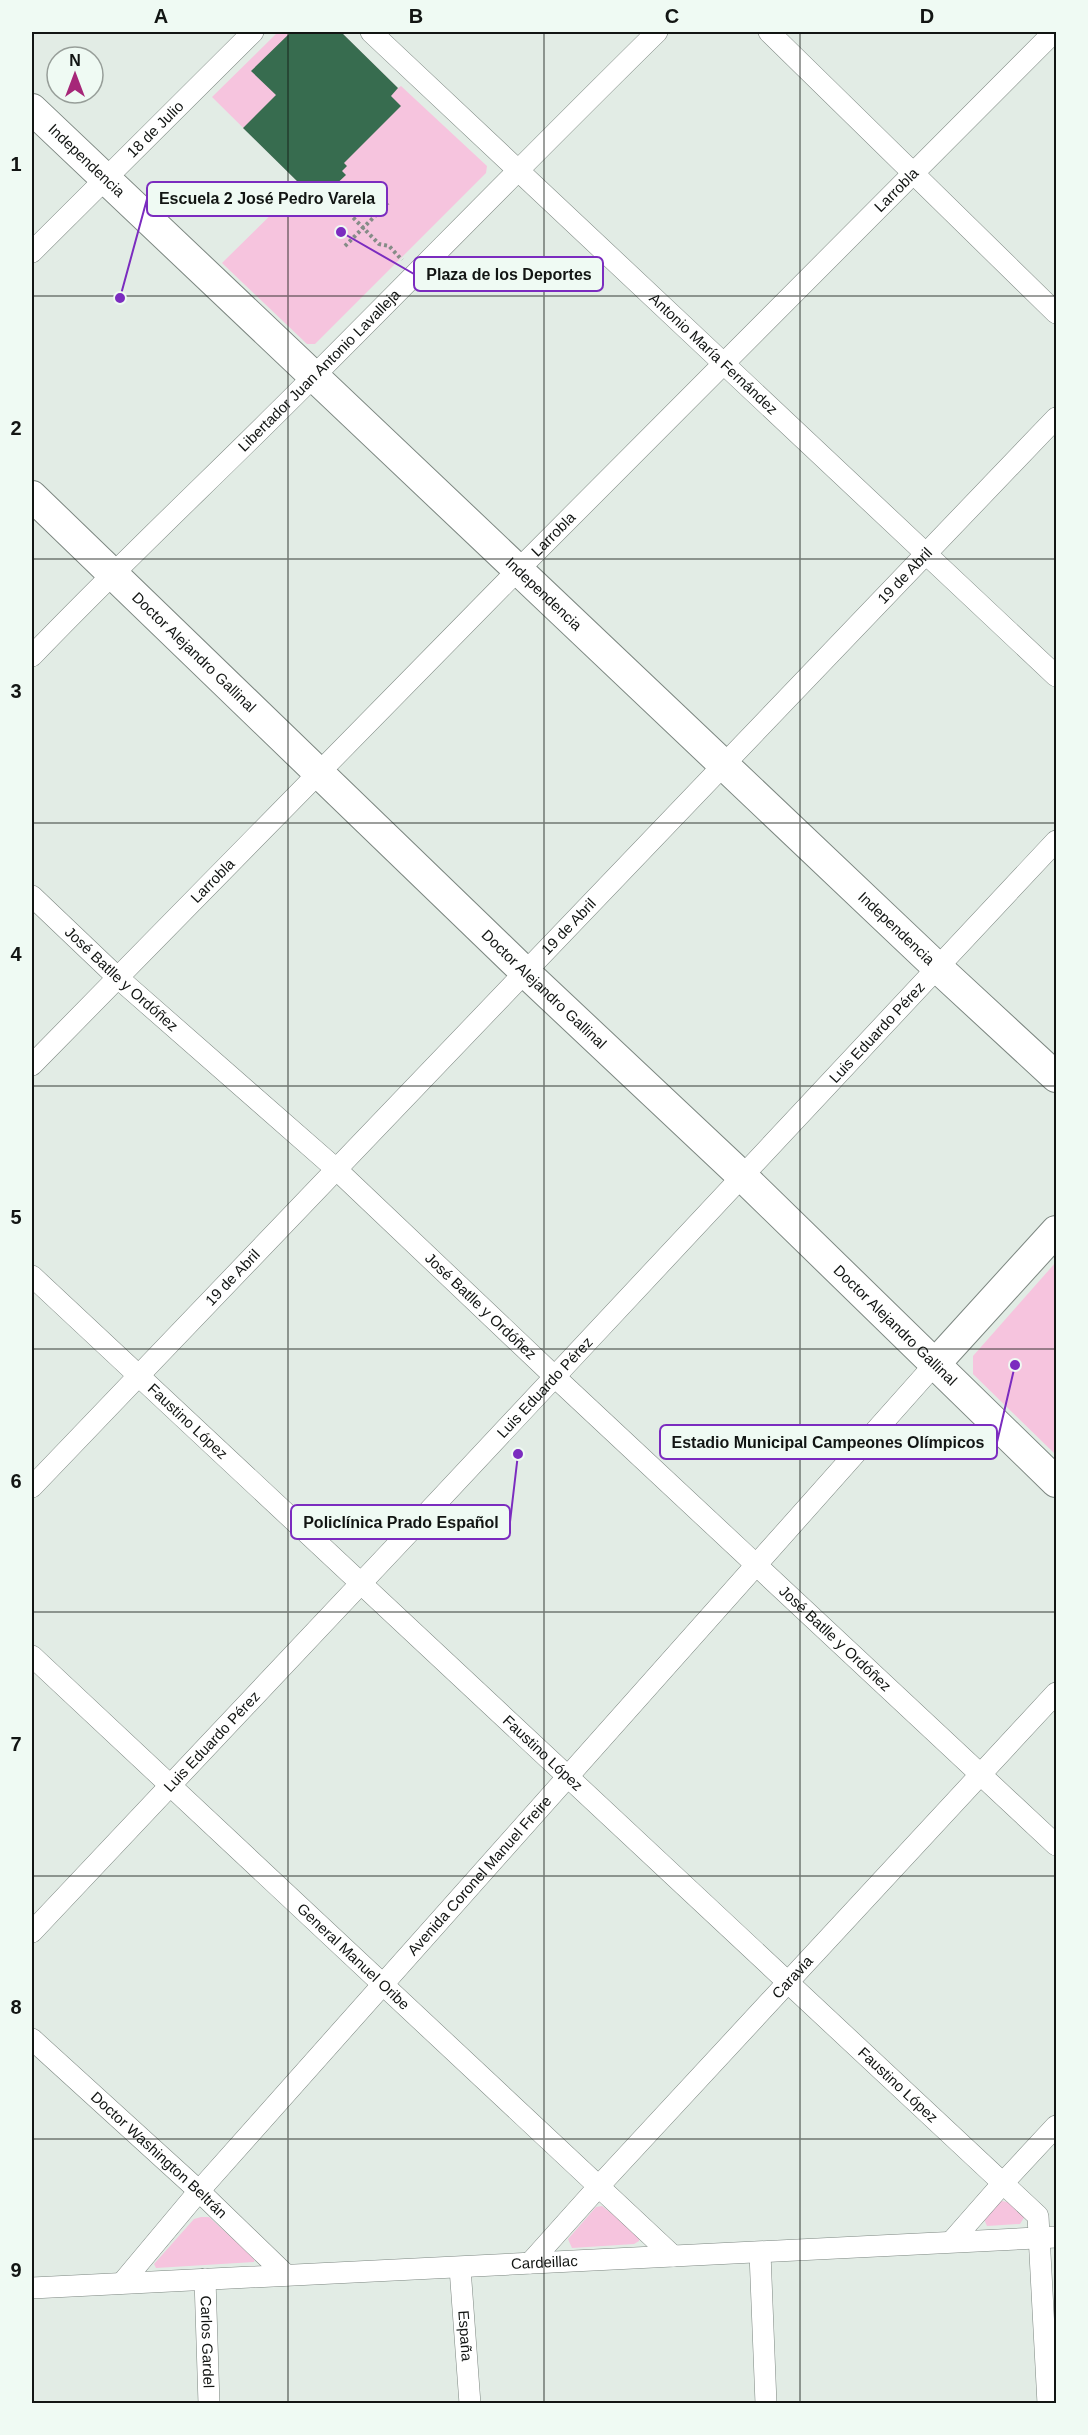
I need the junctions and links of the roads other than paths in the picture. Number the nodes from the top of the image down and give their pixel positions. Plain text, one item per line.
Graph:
1 (253, 32) edge
2 (371, 32) edge
3 (657, 32) edge
4 (769, 32) edge
5 (1054, 32) edge
6 (32, 109) edge
7 (516, 170) junction
8 (913, 173) junction
9 (105, 179) junction
10 (32, 252) edge
11 (1056, 313) edge
12 (724, 363) junction
13 (313, 377) junction
14 (1056, 418) edge
15 (32, 496) edge
16 (927, 554) junction
17 (518, 571) junction
18 (111, 573) junction
19 (32, 656) edge
20 (1056, 676) edge
21 (725, 764) junction
22 (318, 772) junction
23 (1056, 841) edge
24 (32, 896) edge
25 (938, 968) junction
26 (525, 972) junction
27 (117, 977) junction
28 (32, 1065) edge
29 (1056, 1077) edge
30 (336, 1169) junction
31 (742, 1176) junction
32 (1056, 1231) edge
33 (32, 1276) edge
34 (935, 1364) junction
35 (139, 1375) junction
36 (554, 1376) junction
37 (1056, 1482) edge
38 (32, 1487) edge
39 (758, 1566) junction
40 (362, 1584) junction
41 (32, 1656) edge
42 (1056, 1693) edge
43 (981, 1773) junction
44 (568, 1776) junction
45 (170, 1786) junction
46 (1056, 1845) edge
47 (32, 1932) edge
48 (788, 1984) junction
49 (383, 1985) junction
50 (32, 2039) edge
51 (1056, 2126) edge
52 (1003, 2183) junction
53 (599, 2186) junction
54 (200, 2191) junction
55 (1048, 2238) edge
56 (952, 2241) junction
57 (760, 2253) junction
58 (673, 2256) junction
59 (530, 2263) junction
60 (460, 2268) junction
61 (286, 2275) junction
62 (205, 2279) junction
63 (122, 2283) junction
64 (32, 2288) edge
65 (209, 2403) edge
66 (470, 2403) edge
67 (766, 2403) edge
68 (1048, 2403) edge

1 - 9 street, 18 de Julio
2 - 7 street, Antonio María Fernández
3 - 7 street, Libertador Juan Antonio Lavalleja
4 - 8 street
5 - 8 street, Larrobla
6 - 9 street, Independencia
7 - 12 street, Antonio María Fernández
7 - 13 street, Libertador Juan Antonio Lavalleja
8 - 11 street
8 - 12 street, Larrobla
9 - 10 street, 18 de Julio
9 - 13 street, Independencia
12 - 16 street, Antonio María Fernández
12 - 17 street, Larrobla
13 - 17 street, Independencia
13 - 18 street, Libertador Juan Antonio Lavalleja
14 - 16 street, 19 de Abril
15 - 18 street, Doctor Alejandro Gallinal
16 - 20 street, Antonio María Fernández
16 - 21 street, 19 de Abril
17 - 21 street, Independencia
17 - 22 street, Larrobla
18 - 19 street, Libertador Juan Antonio Lavalleja
18 - 22 street, Doctor Alejandro Gallinal
21 - 25 street, Independencia
21 - 26 street, 19 de Abril
22 - 26 street, Doctor Alejandro Gallinal
22 - 27 street, Larrobla
23 - 25 street, Luis Eduardo Pérez
24 - 27 street, José Batlle y Ordóñez
25 - 29 street, Independencia
25 - 31 street, Luis Eduardo Pérez
26 - 30 street, 19 de Abril
26 - 31 street, Doctor Alejandro Gallinal
27 - 28 street, Larrobla
27 - 30 street, José Batlle y Ordóñez
30 - 35 street, 19 de Abril
30 - 36 street, José Batlle y Ordóñez
31 - 34 street, Doctor Alejandro Gallinal
31 - 36 street, Luis Eduardo Pérez
32 - 34 street
33 - 35 street, Faustino López
34 - 37 street, Doctor Alejandro Gallinal
34 - 39 street, Avenida Coronel Manuel Freire
35 - 38 street, 19 de Abril
35 - 40 street, Faustino López
36 - 39 street, José Batlle y Ordóñez
36 - 40 street, Luis Eduardo Pérez
39 - 43 street, José Batlle y Ordóñez
39 - 44 street, Avenida Coronel Manuel Freire
40 - 44 street, Faustino López
40 - 45 street, Luis Eduardo Pérez
41 - 45 street, General Manuel Oribe
42 - 43 street, Caravia
43 - 46 street, José Batlle y Ordóñez
43 - 48 street, Caravia
44 - 48 street, Faustino López
44 - 49 street, Avenida Coronel Manuel Freire
45 - 47 street, Luis Eduardo Pérez
45 - 49 street, General Manuel Oribe
48 - 52 street, Faustino López
48 - 53 street, Caravia
49 - 53 street, General Manuel Oribe
49 - 54 street, Avenida Coronel Manuel Freire
50 - 54 street, Doctor Washington Beltrán
51 - 52 street
52 - 55 street, Faustino López
52 - 56 street
53 - 58 street, General Manuel Oribe
53 - 59 street, Caravia
54 - 61 street, Doctor Washington Beltrán
54 - 63 street, Avenida Coronel Manuel Freire
55 - 56 street, Cardeillac
55 - 68 street, Faustino López
56 - 57 street, Cardeillac
57 - 58 street, Cardeillac
57 - 67 street
58 - 59 street, Cardeillac
59 - 60 street, Cardeillac
60 - 61 street, Cardeillac
60 - 66 street, España
61 - 62 street, Cardeillac
62 - 63 street, Cardeillac
62 - 65 street, Carlos Gardel
63 - 64 street, Cardeillac

